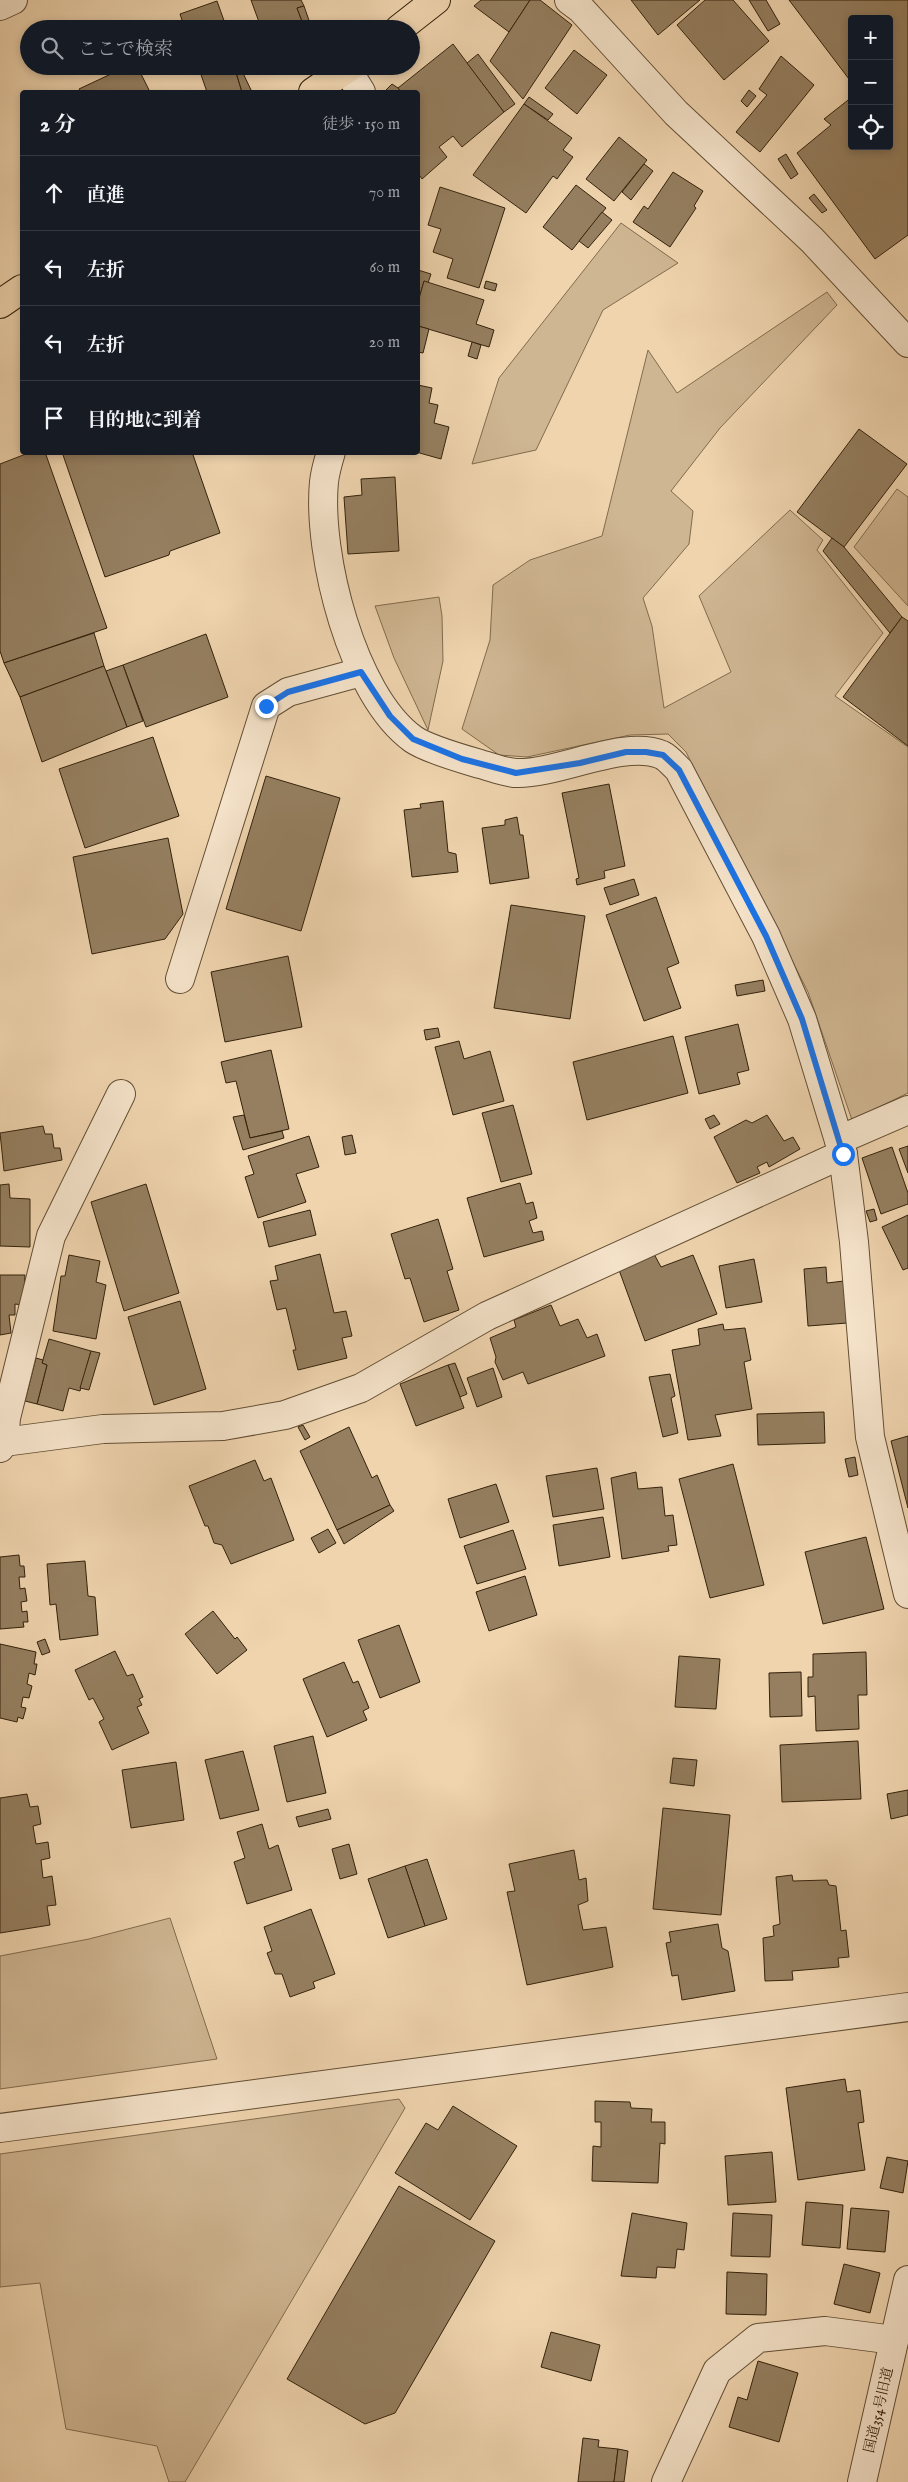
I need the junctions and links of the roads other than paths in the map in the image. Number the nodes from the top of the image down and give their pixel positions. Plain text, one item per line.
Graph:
1 (13, 0) edge
2 (436, 0) edge
3 (569, 0) edge
4 (0, 6) edge
5 (410, 20) edge
6 (338, 75) edge
7 (352, 75) edge
8 (316, 90) edge
9 (359, 90) edge
10 (20, 290) edge
11 (0, 304) edge
12 (908, 344) edge
13 (330, 455) edge
14 (361, 672) junction
15 (180, 979) dead end
16 (121, 1094) dead end
17 (908, 1110) edge
18 (841, 1147) junction
19 (2, 1445) edge
20 (908, 1594) edge
21 (908, 2007) edge
22 (0, 2128) edge
23 (908, 2280) edge
24 (894, 2340) junction
25 (666, 2482) edge
26 (862, 2482) edge

1 - 4 street
2 - 5 main road
3 - 12 street
6 - 8 main road
7 - 9 street
10 - 11 main road
13 - 14 street
14 - 15 street
14 - 18 street
16 - 19 street
17 - 18 street
18 - 19 street
18 - 20 street
21 - 22 street
23 - 24 street, 国道354号旧道
24 - 25 street
24 - 26 street, 国道354号旧道

